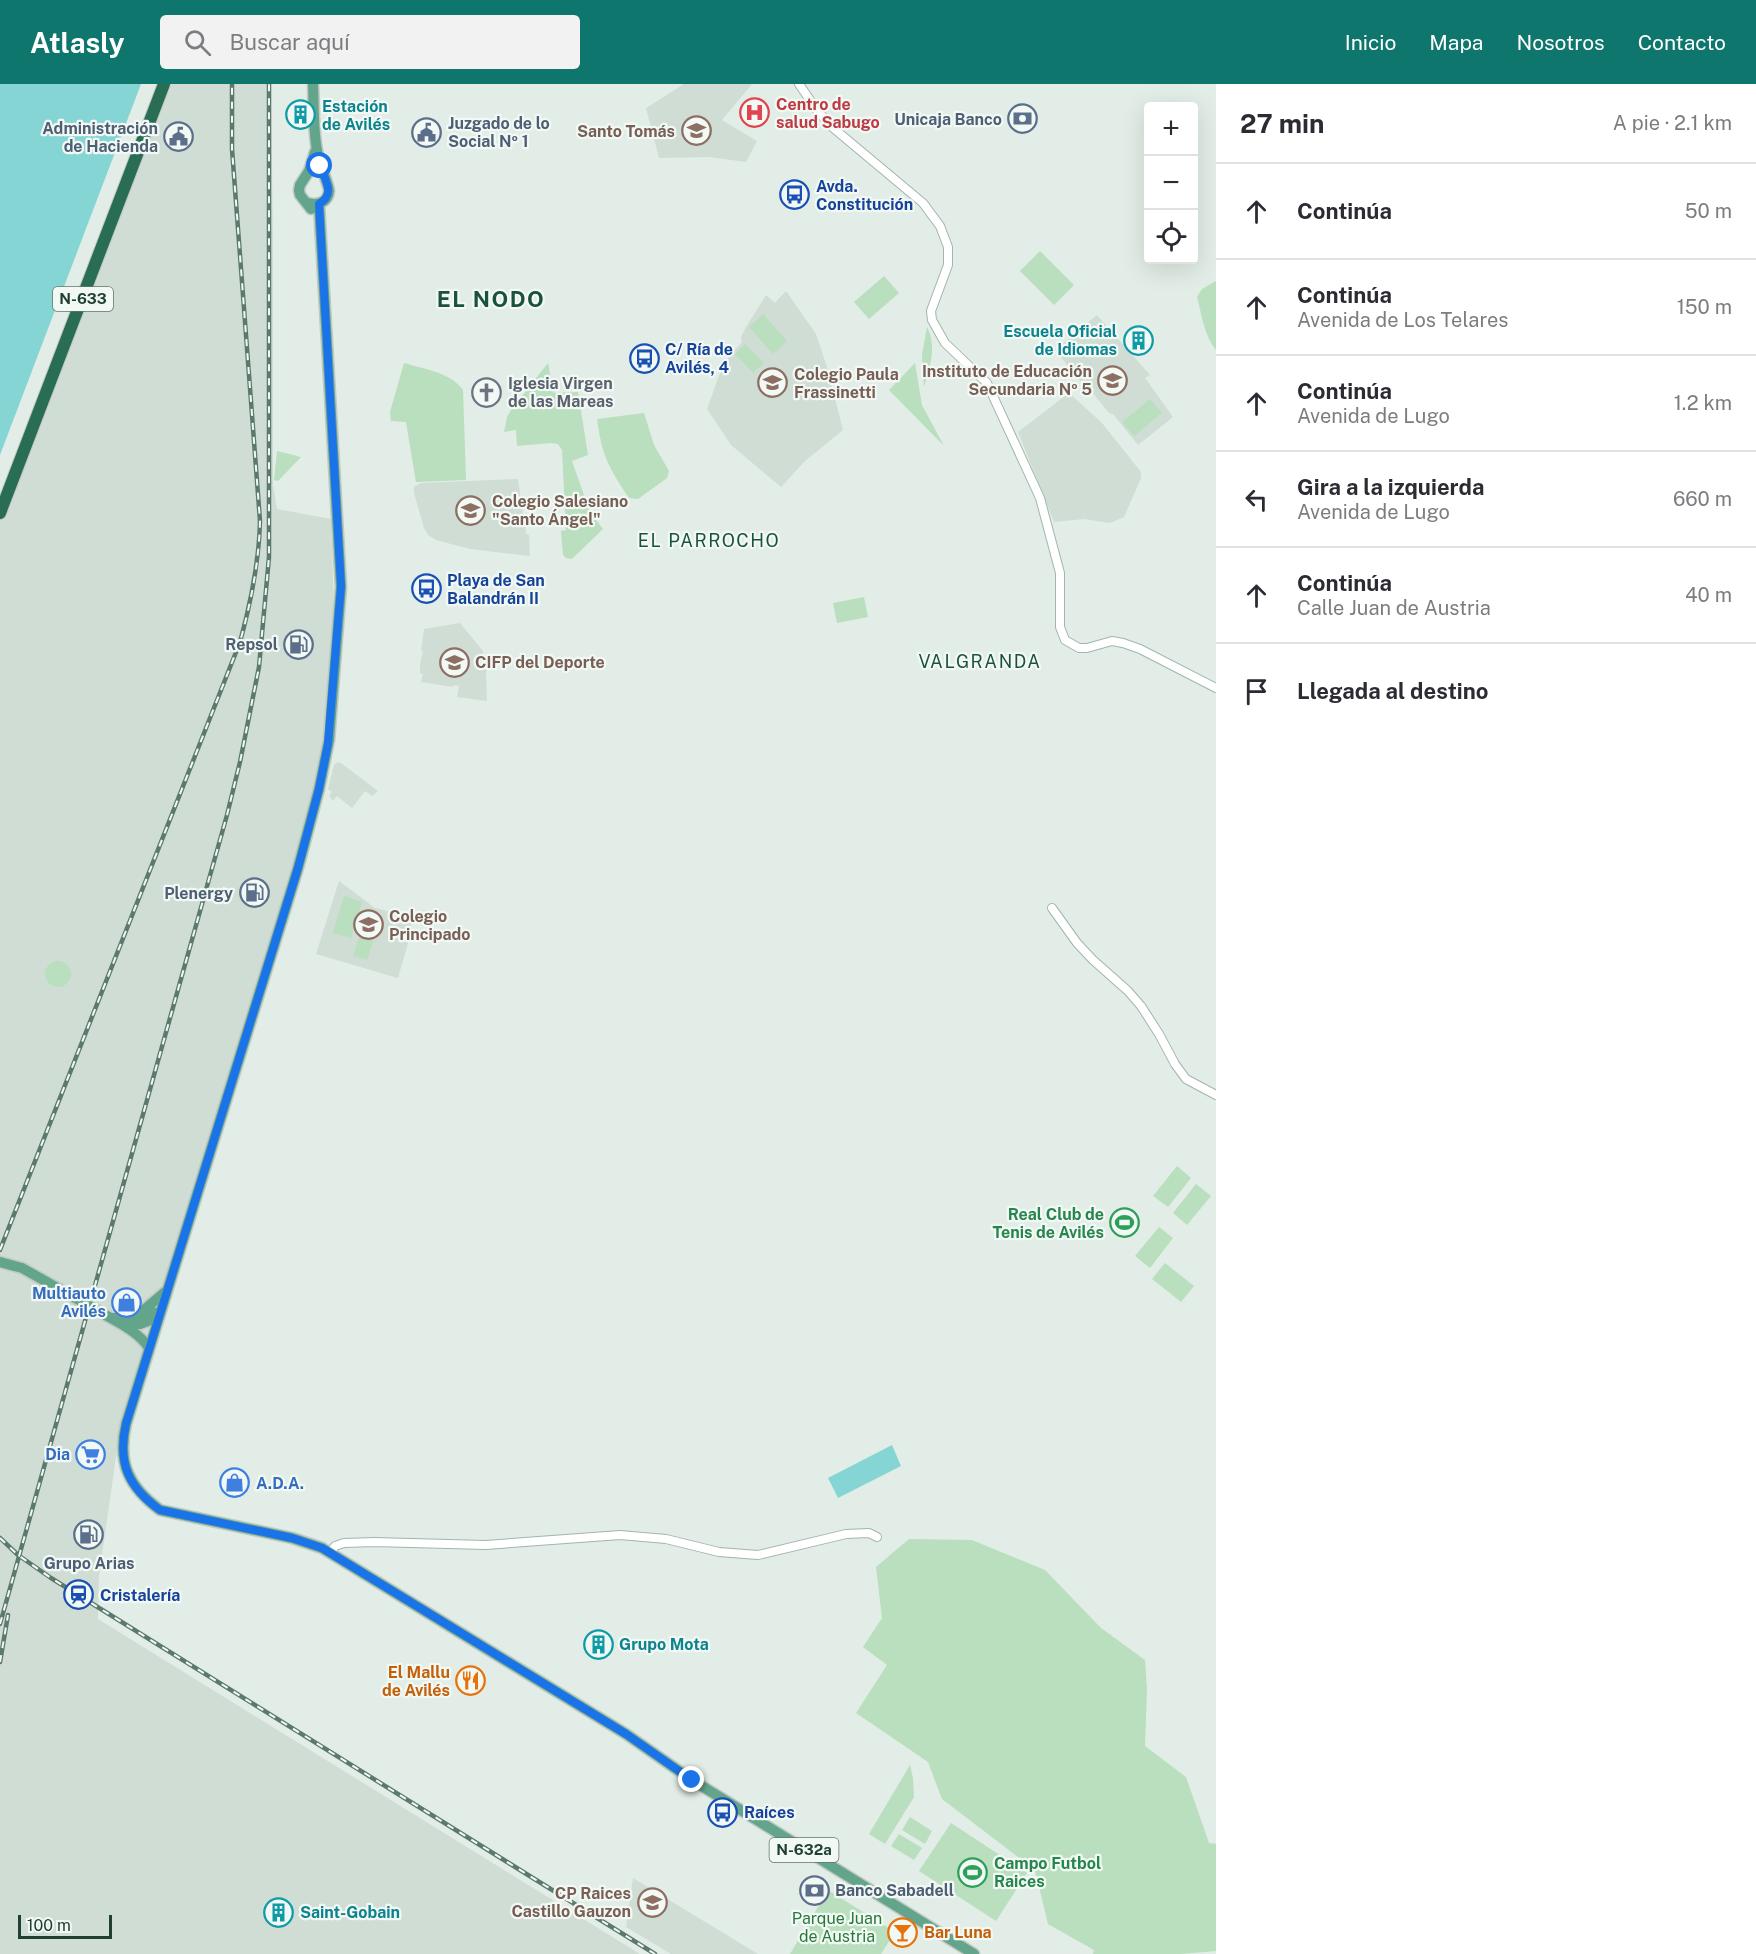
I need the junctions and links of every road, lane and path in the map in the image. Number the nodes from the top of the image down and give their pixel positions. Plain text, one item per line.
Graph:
1 (164, 84) edge
2 (313, 84) edge
3 (799, 84) edge
4 (316, 149) junction
5 (306, 177) junction
6 (325, 180) junction
7 (314, 204) junction
8 (0, 513) edge
9 (1216, 688) edge
10 (1052, 908) dead end
11 (1216, 1095) edge
12 (0, 1262) edge
13 (167, 1289) junction
14 (159, 1314) junction
15 (136, 1317) junction
16 (109, 1318) junction
17 (149, 1348) junction
18 (877, 1537) dead end
19 (330, 1553) junction
20 (974, 1954) edge

1 - 8 highway, N-633
2 - 4 main road, N-632a
3 - 9 street
4 - 5 main road, N-632a
4 - 6 main road, N-632a
5 - 6 main road
5 - 7 main road, N-632a
6 - 7 main road
7 - 13 main road, N-632a
10 - 11 street
12 - 16 main road, bridge
13 - 14 main road, N-632a
13 - 15 main road
14 - 15 main road
14 - 16 main road
14 - 17 main road, N-632a
15 - 16 main road
16 - 17 main road
17 - 19 main road, N-632a
18 - 19 street
19 - 20 main road, N-632a

